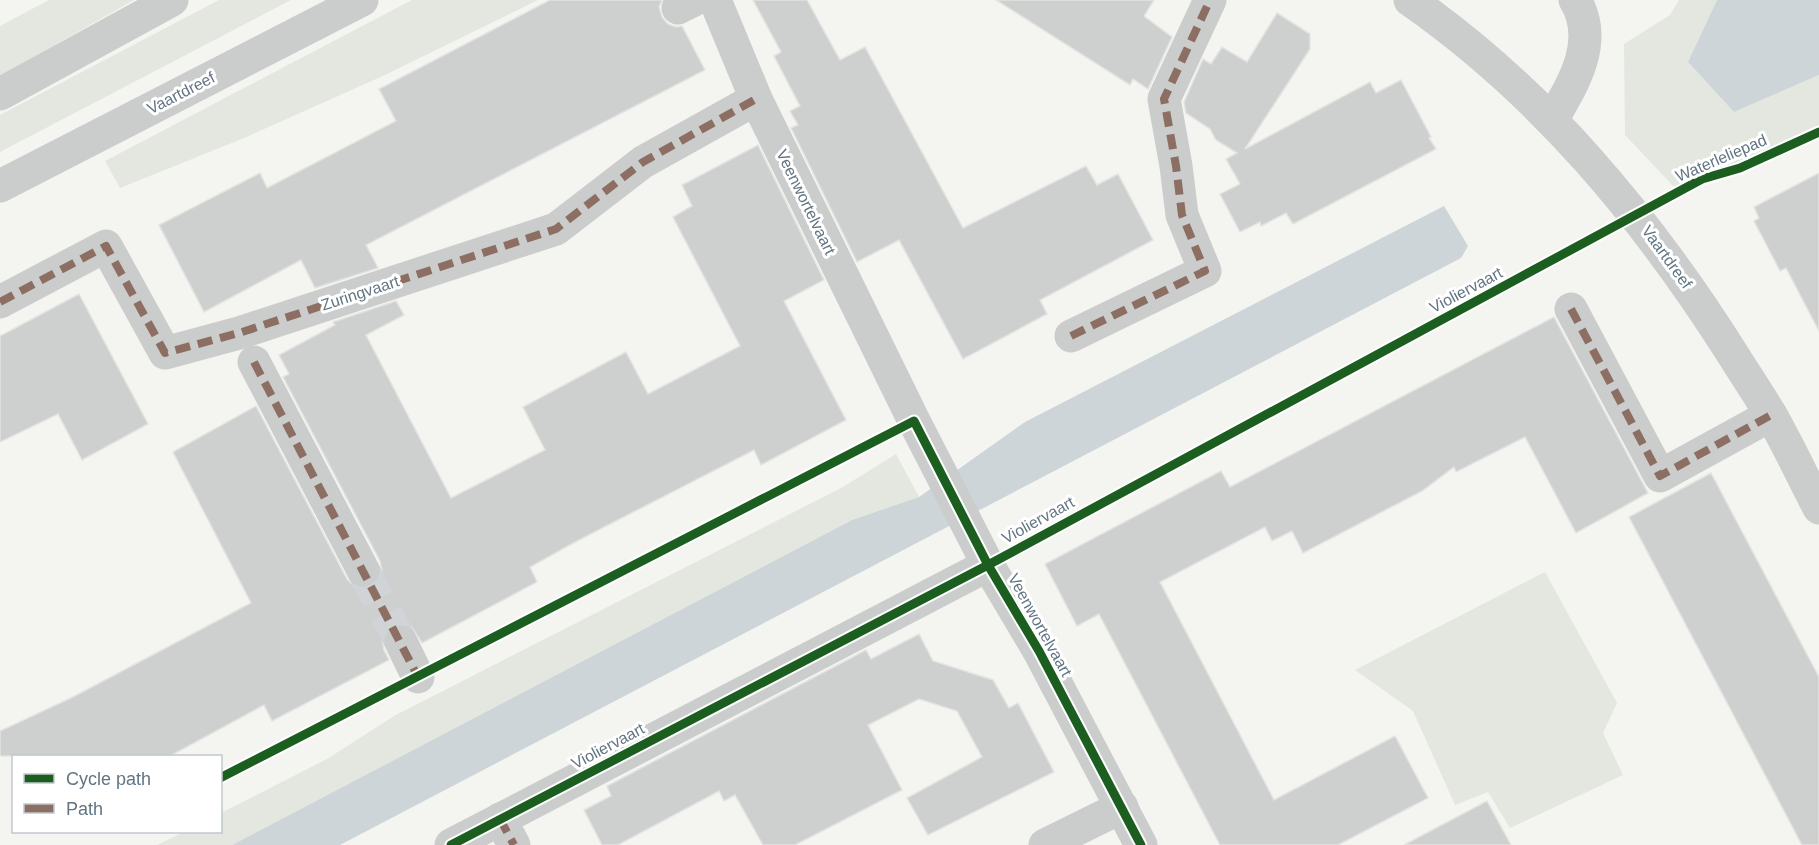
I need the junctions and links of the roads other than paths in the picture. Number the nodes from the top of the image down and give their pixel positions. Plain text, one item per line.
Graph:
1 (172, 0) edge
2 (362, 0) edge
3 (715, 0) edge
4 (1210, 0) edge
5 (1410, 0) edge
6 (1575, 0) edge
7 (0, 94) edge
8 (756, 99) junction
9 (1552, 120) junction
10 (0, 186) edge
11 (0, 303) edge
12 (1571, 309) dead end
13 (1071, 336) dead end
14 (254, 362) dead end
15 (1771, 415) junction
16 (1819, 508) edge
17 (983, 554) junction
18 (363, 570) tunnel mouth
19 (401, 642) tunnel mouth
20 (418, 677) dead end
21 (1122, 807) junction
22 (507, 832) edge
23 (452, 845) edge
24 (1045, 845) edge
25 (1141, 845) edge

1 - 7 street
2 - 10 street, Vaartdreef
3 - 8 street, Veenwortelvaart
4 - 13 street
5 - 9 street, Vaartdreef
6 - 9 street
8 - 11 street, Zuringvaart
8 - 17 street, Veenwortelvaart
9 - 15 street, Vaartdreef
12 - 15 street
14 - 18 street
15 - 16 street, Vaartdreef
17 - 21 street, Veenwortelvaart
17 - 22 street, Violiervaart
19 - 20 street
21 - 24 street
21 - 25 street, Veenwortelvaart
22 - 23 street, Violiervaart

